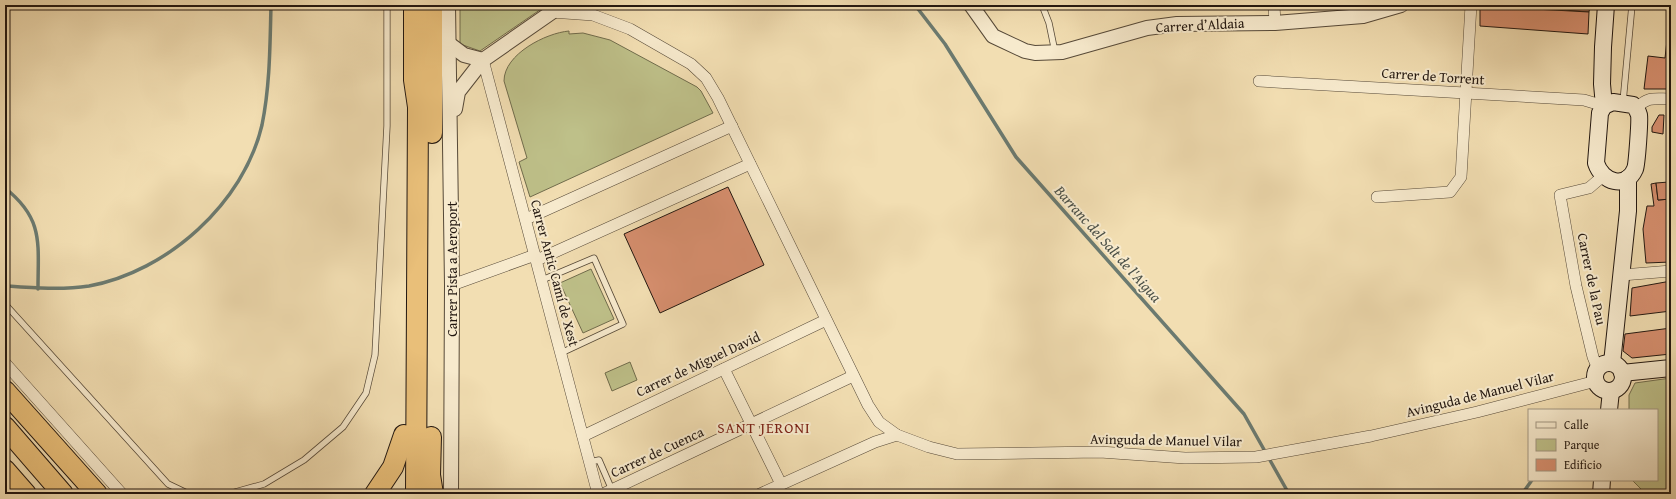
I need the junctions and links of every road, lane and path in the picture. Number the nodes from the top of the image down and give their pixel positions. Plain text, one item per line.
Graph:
1 (387, 5) edge
2 (414, 5) edge
3 (432, 5) edge
4 (448, 5) edge
5 (971, 5) edge
6 (1042, 5) edge
7 (1274, 5) edge
8 (1401, 5) edge
9 (1471, 5) edge
10 (1606, 5) edge
11 (1632, 5) edge
12 (557, 9) edge
13 (1275, 23) junction
14 (448, 43) junction
15 (1055, 53) junction
16 (484, 60) junction
17 (414, 80) junction
18 (1259, 81) dead end
19 (1466, 94) junction
20 (1671, 100) edge
21 (1630, 105) junction
22 (1604, 106) junction
23 (732, 126) junction
24 (451, 135) junction
25 (750, 164) junction
26 (1603, 176) junction
27 (1628, 178) junction
28 (1377, 197) dead end
29 (526, 219) junction
30 (536, 258) junction
31 (1671, 271) edge
32 (1622, 275) junction
33 (542, 280) junction
34 (452, 285) junction
35 (5, 304) edge
36 (826, 320) junction
37 (561, 353) junction
38 (5, 363) edge
39 (1671, 368) edge
40 (724, 369) junction
41 (1607, 371) junction
42 (853, 376) junction
43 (5, 391) edge
44 (1609, 409) edge
45 (751, 424) junction
46 (5, 427) edge
47 (404, 435) junction
48 (897, 435) junction
49 (583, 436) junction
50 (590, 462) junction
51 (5, 470) edge
52 (1602, 481) edge
53 (432, 484) edge
54 (781, 484) junction
55 (608, 492) edge
56 (26, 494) edge
57 (63, 494) edge
58 (99, 494) edge
59 (122, 494) edge
60 (189, 494) edge
61 (228, 494) edge
62 (376, 494) edge
63 (403, 494) edge
64 (416, 494) edge
65 (427, 494) edge
66 (451, 494) edge
67 (598, 494) edge
68 (760, 494) edge
69 (1601, 494) edge

1 - 61 lane
2 - 17 highway
3 - 53 highway
4 - 14 street, Carrer Pista a Aeroport
5 - 15 street, Carrer d’Aldaia
6 - 15 lane
7 - 13 street
8 - 13 street, Carrer d’Aldaia
9 - 19 street
10 - 22 main road
11 - 21 lane
12 - 16 street
12 - 23 street, Avinguda de Manuel Vilar
13 - 15 street, Carrer d’Aldaia
14 - 16 street
14 - 24 street, Carrer Pista a Aeroport
16 - 24 street
16 - 29 street, Carrer Antic Camí de Xest
17 - 47 highway
17 - 64 highway
18 - 19 street, Carrer de Torrent
19 - 22 street, Carrer de Torrent
19 - 28 street
20 - 21 street
21 - 22 main road
21 - 27 main road
22 - 26 main road
23 - 25 street, Avinguda de Manuel Vilar
23 - 29 street
24 - 34 street, Carrer Pista a Aeroport
25 - 30 street
25 - 36 street, Avinguda de Manuel Vilar
26 - 27 main road
26 - 41 street, Carrer de la Pau
27 - 32 main road
29 - 30 street, Carrer Antic Camí de Xest
30 - 33 street, Carrer Antic Camí de Xest
30 - 34 street
31 - 32 street
32 - 41 main road
33 - 37 street, Carrer Antic Camí de Xest
33 - 37 lane
34 - 66 street, Carrer Pista a Aeroport
35 - 60 lane
36 - 40 street, Carrer de Miguel David
36 - 42 street, Avinguda de Manuel Vilar
37 - 49 street, Carrer Antic Camí de Xest
38 - 59 street
39 - 41 main road
40 - 45 street
40 - 49 street, Carrer de Miguel David
41 - 44 main road
41 - 48 street, Avinguda de Manuel Vilar
42 - 45 street, Carrer de Cuenca
42 - 48 street, Avinguda de Manuel Vilar
43 - 58 highway
45 - 54 street
45 - 55 street, Carrer de Cuenca
46 - 57 highway
47 - 62 highway
47 - 63 highway
48 - 54 street
49 - 50 street, Carrer Antic Camí de Xest
50 - 55 lane
50 - 67 street, Carrer Antic Camí de Xest
51 - 56 highway
52 - 69 main road
53 - 65 highway
54 - 68 street

